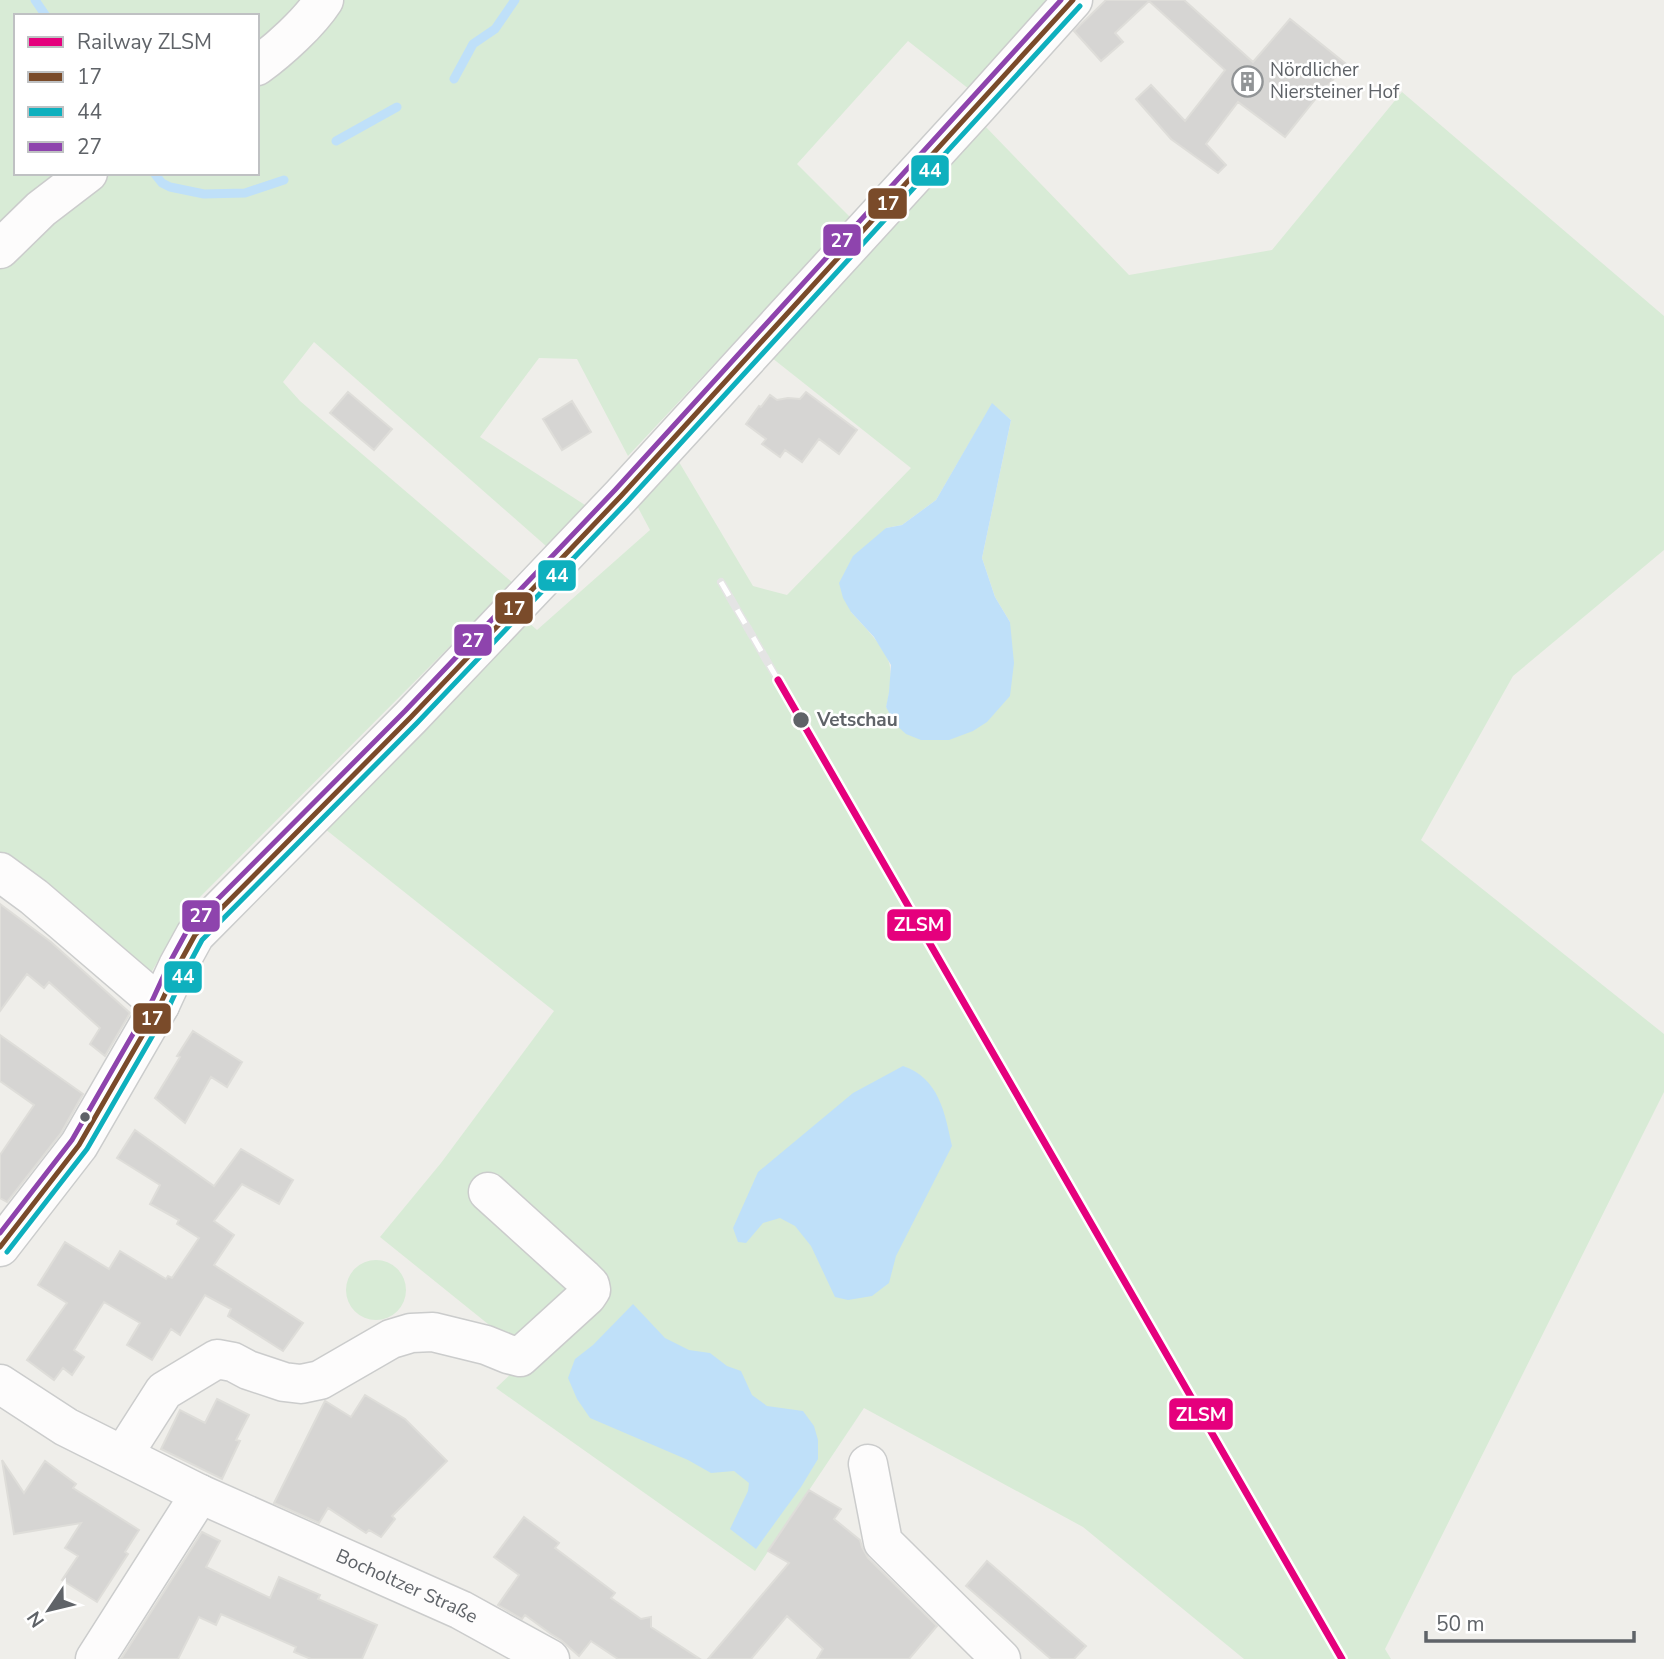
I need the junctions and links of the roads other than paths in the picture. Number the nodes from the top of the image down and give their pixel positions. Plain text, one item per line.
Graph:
1 (324, 0) edge
2 (1073, 0) edge
3 (259, 65) edge
4 (85, 175) edge
5 (0, 249) edge
6 (0, 872) edge
7 (160, 1005) junction
8 (488, 1192) dead end
9 (0, 1247) edge
10 (0, 1384) edge
11 (123, 1455) junction
12 (868, 1464) dead end
13 (200, 1494) junction
14 (94, 1659) edge
15 (550, 1659) edge
16 (1001, 1659) edge

1 - 3 street
2 - 7 street
4 - 5 street
6 - 7 street
7 - 9 street
8 - 11 street
10 - 11 street, Bocholtzer Straße
11 - 13 street, Bocholtzer Straße
12 - 16 street
13 - 14 street
13 - 15 street, Bocholtzer Straße

